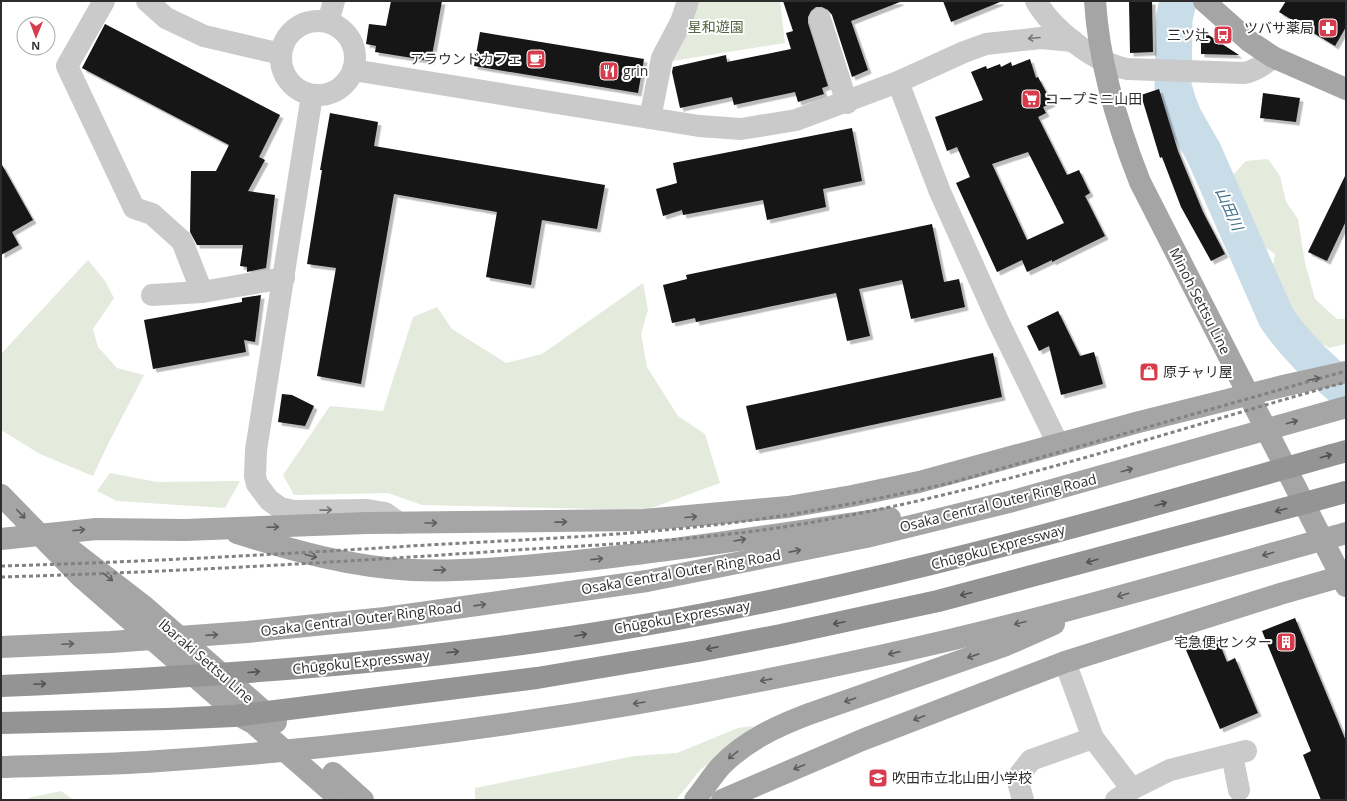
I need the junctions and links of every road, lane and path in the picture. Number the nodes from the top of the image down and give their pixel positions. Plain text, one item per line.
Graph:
1 (104, 1) edge
2 (147, 1) edge
3 (334, 1) edge
4 (688, 1) edge
5 (1036, 1) edge
6 (1095, 1) edge
7 (1204, 1) edge
8 (820, 19) dead end
9 (328, 22) junction
10 (1073, 41) junction
11 (281, 54) junction
12 (1273, 57) junction
13 (1102, 60) junction
14 (354, 70) junction
15 (898, 82) junction
16 (1346, 88) edge
17 (312, 95) junction
18 (847, 103) junction
19 (650, 118) junction
20 (284, 278) junction
21 (202, 292) junction
22 (152, 295) dead end
23 (1346, 372) edge
24 (1248, 394) junction
25 (1346, 407) edge
26 (1058, 444) junction
27 (1346, 451) edge
28 (1346, 492) edge
29 (1, 495) edge
30 (1013, 501) junction
31 (399, 523) junction
32 (220, 528) junction
33 (1346, 532) edge
34 (40, 534) junction
35 (1, 539) edge
36 (1345, 579) edge
37 (1099, 603) junction
38 (1, 647) edge
39 (1065, 662) junction
40 (1, 686) edge
41 (1, 723) edge
42 (1093, 738) junction
43 (1, 767) edge
44 (325, 789) edge
45 (1239, 790) dead end
46 (1124, 795) edge
47 (363, 800) edge
48 (695, 800) edge
49 (722, 800) edge
50 (1023, 800) edge

1 - 21 street
2 - 11 street
3 - 9 street
4 - 19 street
5 - 10 street
6 - 13 main road, Minoh Settsu Line
7 - 12 main road
8 - 18 street
9 - 11 street
9 - 14 street
10 - 13 street
10 -> 15 street
11 - 17 street
12 - 13 street
12 - 16 main road
13 - 24 main road, Minoh Settsu Line
14 - 17 street
14 - 19 street
15 - 18 street
15 - 26 street
17 - 20 street
18 - 19 street
20 - 21 street
20 -> 31 street
21 - 22 street
24 -> 23 main road
24 - 26 main road
24 - 36 main road, Minoh Settsu Line
30 -> 25 main road, Osaka Central Outer Ring Road
31 -> 26 main road
40 -> 27 highway, Chūgoku Expressway
28 -> 41 highway
29 -> 34 main road, Ibaraki Settsu Line
32 -> 30 main road
38 -> 30 main road, Osaka Central Outer Ring Road
32 -> 31 main road
34 -> 32 main road
33 -> 37 main road
34 - 35 main road
34 - 44 main road, Ibaraki Settsu Line
34 -> 44 main road, Ibaraki Settsu Line
36 - 39 main road
37 -> 43 main road
37 -> 48 main road
39 - 42 street
39 -> 49 main road
42 - 46 street
42 - 50 street
44 - 47 main road, Ibaraki Settsu Line
45 - 46 street

